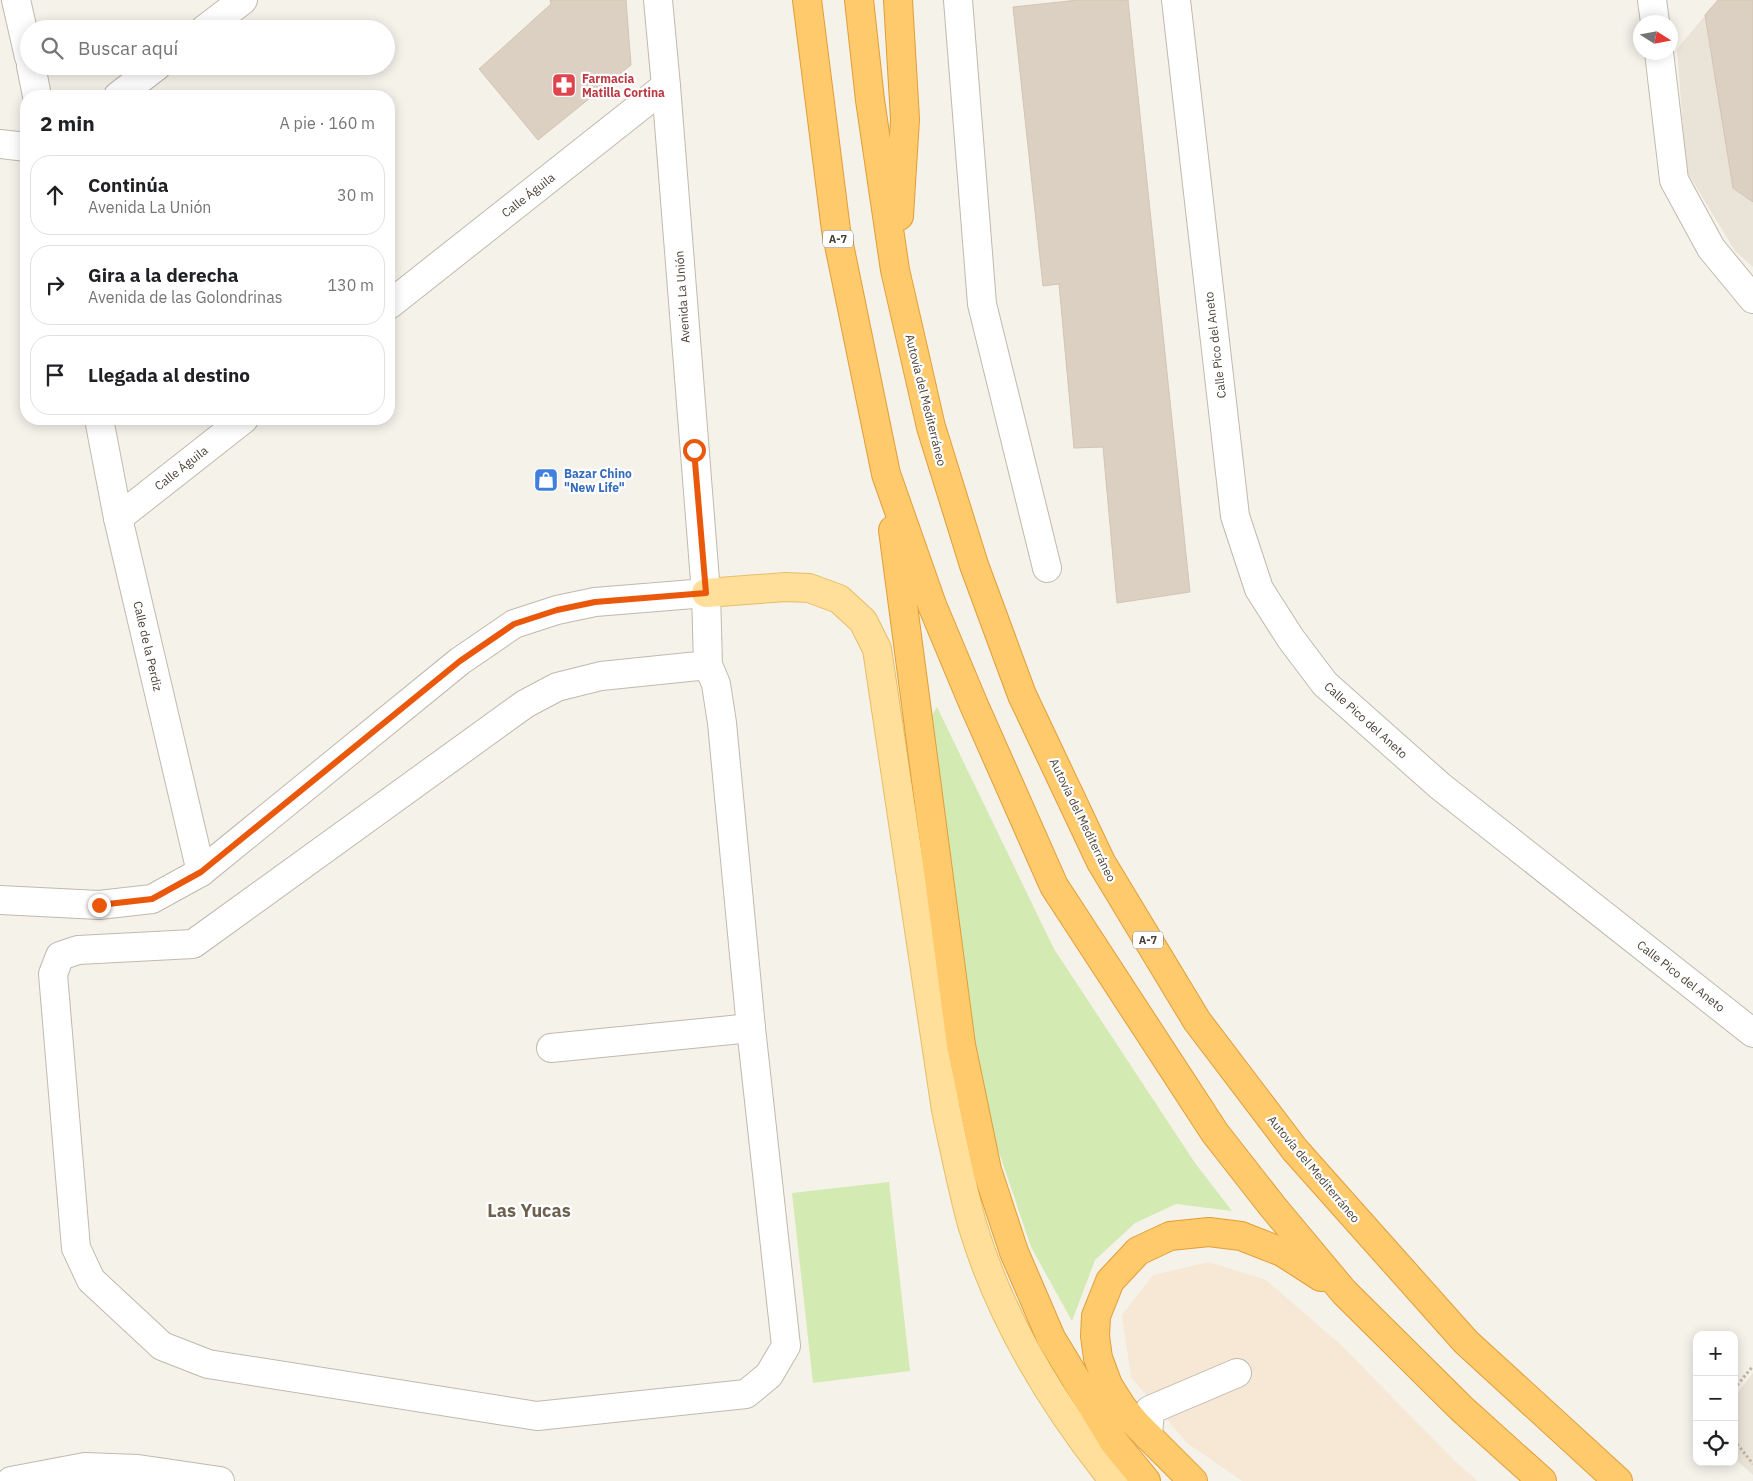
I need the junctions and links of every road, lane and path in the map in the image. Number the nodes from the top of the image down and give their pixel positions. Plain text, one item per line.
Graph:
1 (16, 0) edge
2 (242, 0) edge
3 (658, 0) edge
4 (807, 0) edge
5 (859, 0) edge
6 (898, 0) edge
7 (958, 0) edge
8 (1176, 0) edge
9 (1652, 0) edge
10 (1654, 15) edge
11 (21, 20) edge
12 (216, 20) edge
13 (1660, 60) edge
14 (33, 75) edge
15 (145, 75) edge
16 (666, 86) junction
17 (36, 90) edge
18 (126, 90) edge
19 (0, 144) edge
20 (20, 146) edge
21 (895, 270) junction
22 (1753, 299) edge
23 (395, 300) edge
24 (100, 425) edge
25 (236, 425) edge
26 (886, 474) junction
27 (118, 518) junction
28 (1048, 568) dead end
29 (706, 593) junction
30 (708, 665) junction
31 (201, 872) junction
32 (0, 900) edge
33 (751, 1028) junction
34 (1753, 1033) edge
35 (551, 1048) dead end
36 (1344, 1292) junction
37 (1753, 1366) edge
38 (1237, 1373) dead end
39 (1738, 1384) edge
40 (1148, 1436) junction
41 (1738, 1445) edge
42 (1753, 1464) edge
43 (90, 1474) edge
44 (11, 1481) edge
45 (220, 1481) edge
46 (1114, 1481) edge
47 (1146, 1481) edge
48 (1193, 1481) edge
49 (1542, 1481) edge
50 (1618, 1481) edge

1 - 11 street
2 - 12 street
3 - 16 street, Avenida La Unión
4 - 26 highway, A-7
5 - 21 highway, Autovía del Mediterráneo / A-7
6 - 21 highway
7 - 28 street
8 - 34 street, Calle Pico del Aneto
9 - 10 street
13 - 22 street
14 - 17 street
15 - 18 street
16 - 23 street, Calle Águila
16 - 29 street, Avenida La Unión
19 - 20 street
21 - 50 highway, Autovía del Mediterráneo / A-7
24 - 27 street, Calle de la Perdiz
25 - 27 street, Calle Águila
26 - 36 highway, A-7
26 - 47 highway
27 - 31 street, Calle de la Perdiz
29 - 30 street, Avenida La Unión
29 - 31 street
29 - 46 main road
30 - 33 street, Avenida La Unión
30 - 33 street, Avenida La Unión
31 - 32 street
33 - 35 street
36 - 40 highway
36 - 49 highway, A-7
37 - 39 path
38 - 40 street
40 - 48 highway
41 - 42 path
43 - 44 street
43 - 45 street

